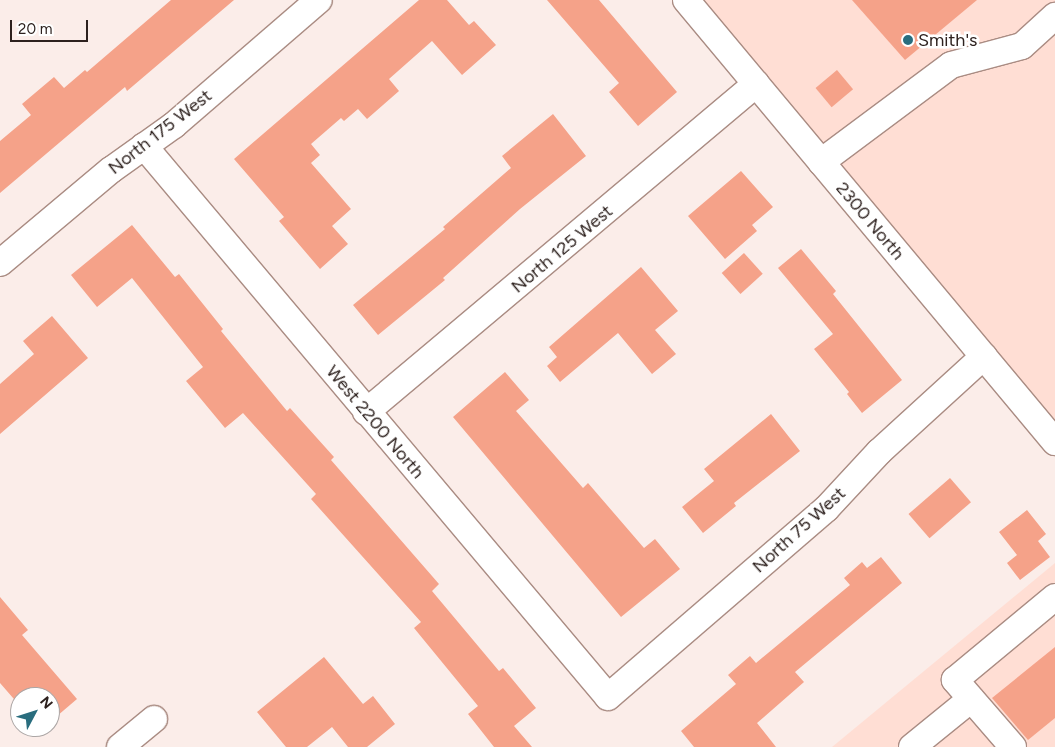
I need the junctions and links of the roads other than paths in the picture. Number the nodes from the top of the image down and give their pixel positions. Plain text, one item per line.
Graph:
1 (319, 0) edge
2 (686, 0) edge
3 (1055, 16) edge
4 (756, 84) junction
5 (144, 146) junction
6 (820, 162) junction
7 (0, 263) edge
8 (984, 356) junction
9 (366, 412) junction
10 (1055, 442) edge
11 (1055, 597) edge
12 (608, 697) joint
13 (972, 699) junction
14 (154, 719) dead end
15 (120, 747) edge
16 (912, 747) edge
17 (1013, 747) edge

1 - 5 street, North 175 West
2 - 4 street, 2300 North
3 - 6 street
4 - 6 street, 2300 North
4 - 9 street, North 125 West
5 - 7 street, North 175 West
5 - 9 street, West 2200 North
6 - 8 street, 2300 North
8 - 10 street, 2300 North
8 - 12 street, North 75 West
9 - 12 street, West 2200 North
11 - 13 street
13 - 16 street
13 - 17 street
14 - 15 street

